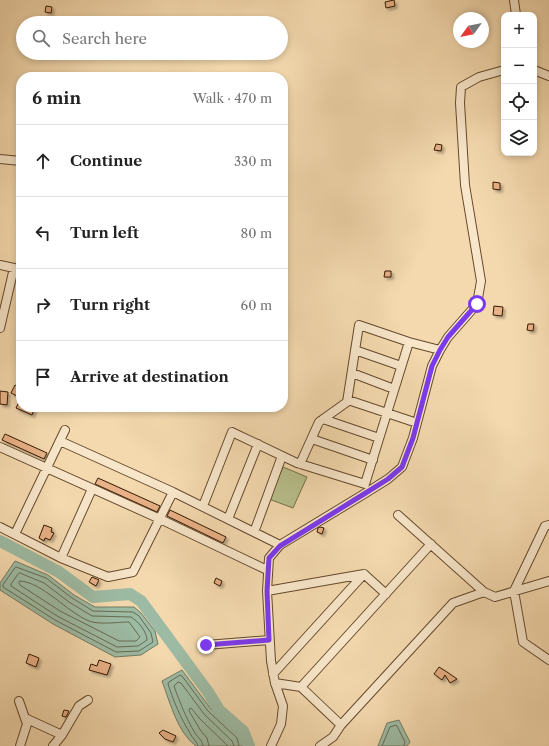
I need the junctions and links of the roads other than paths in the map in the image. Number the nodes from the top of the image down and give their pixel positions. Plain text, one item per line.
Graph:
1 (514, 0) edge
2 (516, 12) edge
3 (501, 71) edge
4 (537, 71) edge
5 (549, 76) edge
6 (0, 159) edge
7 (16, 161) edge
8 (0, 265) edge
9 (16, 267) edge
10 (16, 271) edge
11 (0, 328) edge
12 (408, 342) junction
13 (355, 350) junction
14 (440, 350) junction
15 (401, 366) junction
16 (352, 373) junction
17 (394, 389) junction
18 (348, 400) junction
19 (387, 413) junction
20 (323, 419) junction
21 (417, 423) junction
22 (65, 430) dead end
23 (379, 438) junction
24 (312, 439) junction
25 (60, 441) junction
26 (258, 444) junction
27 (0, 447) edge
28 (282, 456) junction
29 (373, 460) junction
30 (300, 464) junction
31 (47, 468) junction
32 (92, 489) junction
33 (173, 492) junction
34 (203, 506) junction
35 (398, 515) dead end
36 (160, 519) junction
37 (228, 519) junction
38 (549, 525) edge
39 (0, 527) edge
40 (256, 527) dead end
41 (15, 534) junction
42 (431, 544) junction
43 (280, 546) junction
44 (61, 558) junction
45 (267, 570) junction
46 (364, 574) junction
47 (549, 581) edge
48 (267, 591) junction
49 (514, 591) junction
50 (484, 592) junction
51 (386, 594) junction
52 (269, 640) junction
53 (206, 645) dead end
54 (549, 660) edge
55 (273, 674) junction
56 (275, 683) junction
57 (301, 687) junction
58 (88, 700) dead end
59 (19, 701) dead end
60 (25, 718) junction
61 (341, 725) junction
62 (62, 735) junction
63 (20, 746) edge
64 (53, 746) edge
65 (271, 746) edge
66 (320, 746) edge

1 - 2 street
3 - 14 street
4 - 5 street
6 - 7 street
8 - 9 street
10 - 11 street
12 - 13 street
12 - 14 street
12 - 15 street
13 - 15 street
13 - 16 street
14 - 21 street
15 - 17 street
16 - 17 street
16 - 18 street
17 - 19 street
18 - 19 street
18 - 20 street
19 - 21 street
19 - 23 street
20 - 23 street
20 - 24 street
21 - 43 street
22 - 25 street
23 - 29 street
24 - 29 street
24 - 30 street
25 - 31 street
25 - 33 street
26 - 28 street
26 - 34 street
26 - 37 street
27 - 31 street
28 - 30 street
28 - 40 street
29 - 30 street
31 - 32 street
31 - 41 street
32 - 36 street
32 - 44 street
33 - 34 street
33 - 36 street
34 - 37 street
35 - 42 street
36 - 44 street
36 - 45 street
37 - 43 street
38 - 49 street
39 - 41 street
41 - 44 street
42 - 50 street
42 - 51 street
43 - 45 street
45 - 48 street
46 - 48 street
46 - 51 street
46 - 55 street
47 - 49 street
48 - 52 street
49 - 50 street
49 - 54 street
50 - 61 street
51 - 57 street
52 - 53 street
52 - 55 street
55 - 56 street
56 - 57 street
56 - 65 street
57 - 61 street
58 - 62 street
59 - 60 street
60 - 62 street
60 - 63 street
61 - 66 street
62 - 64 street

